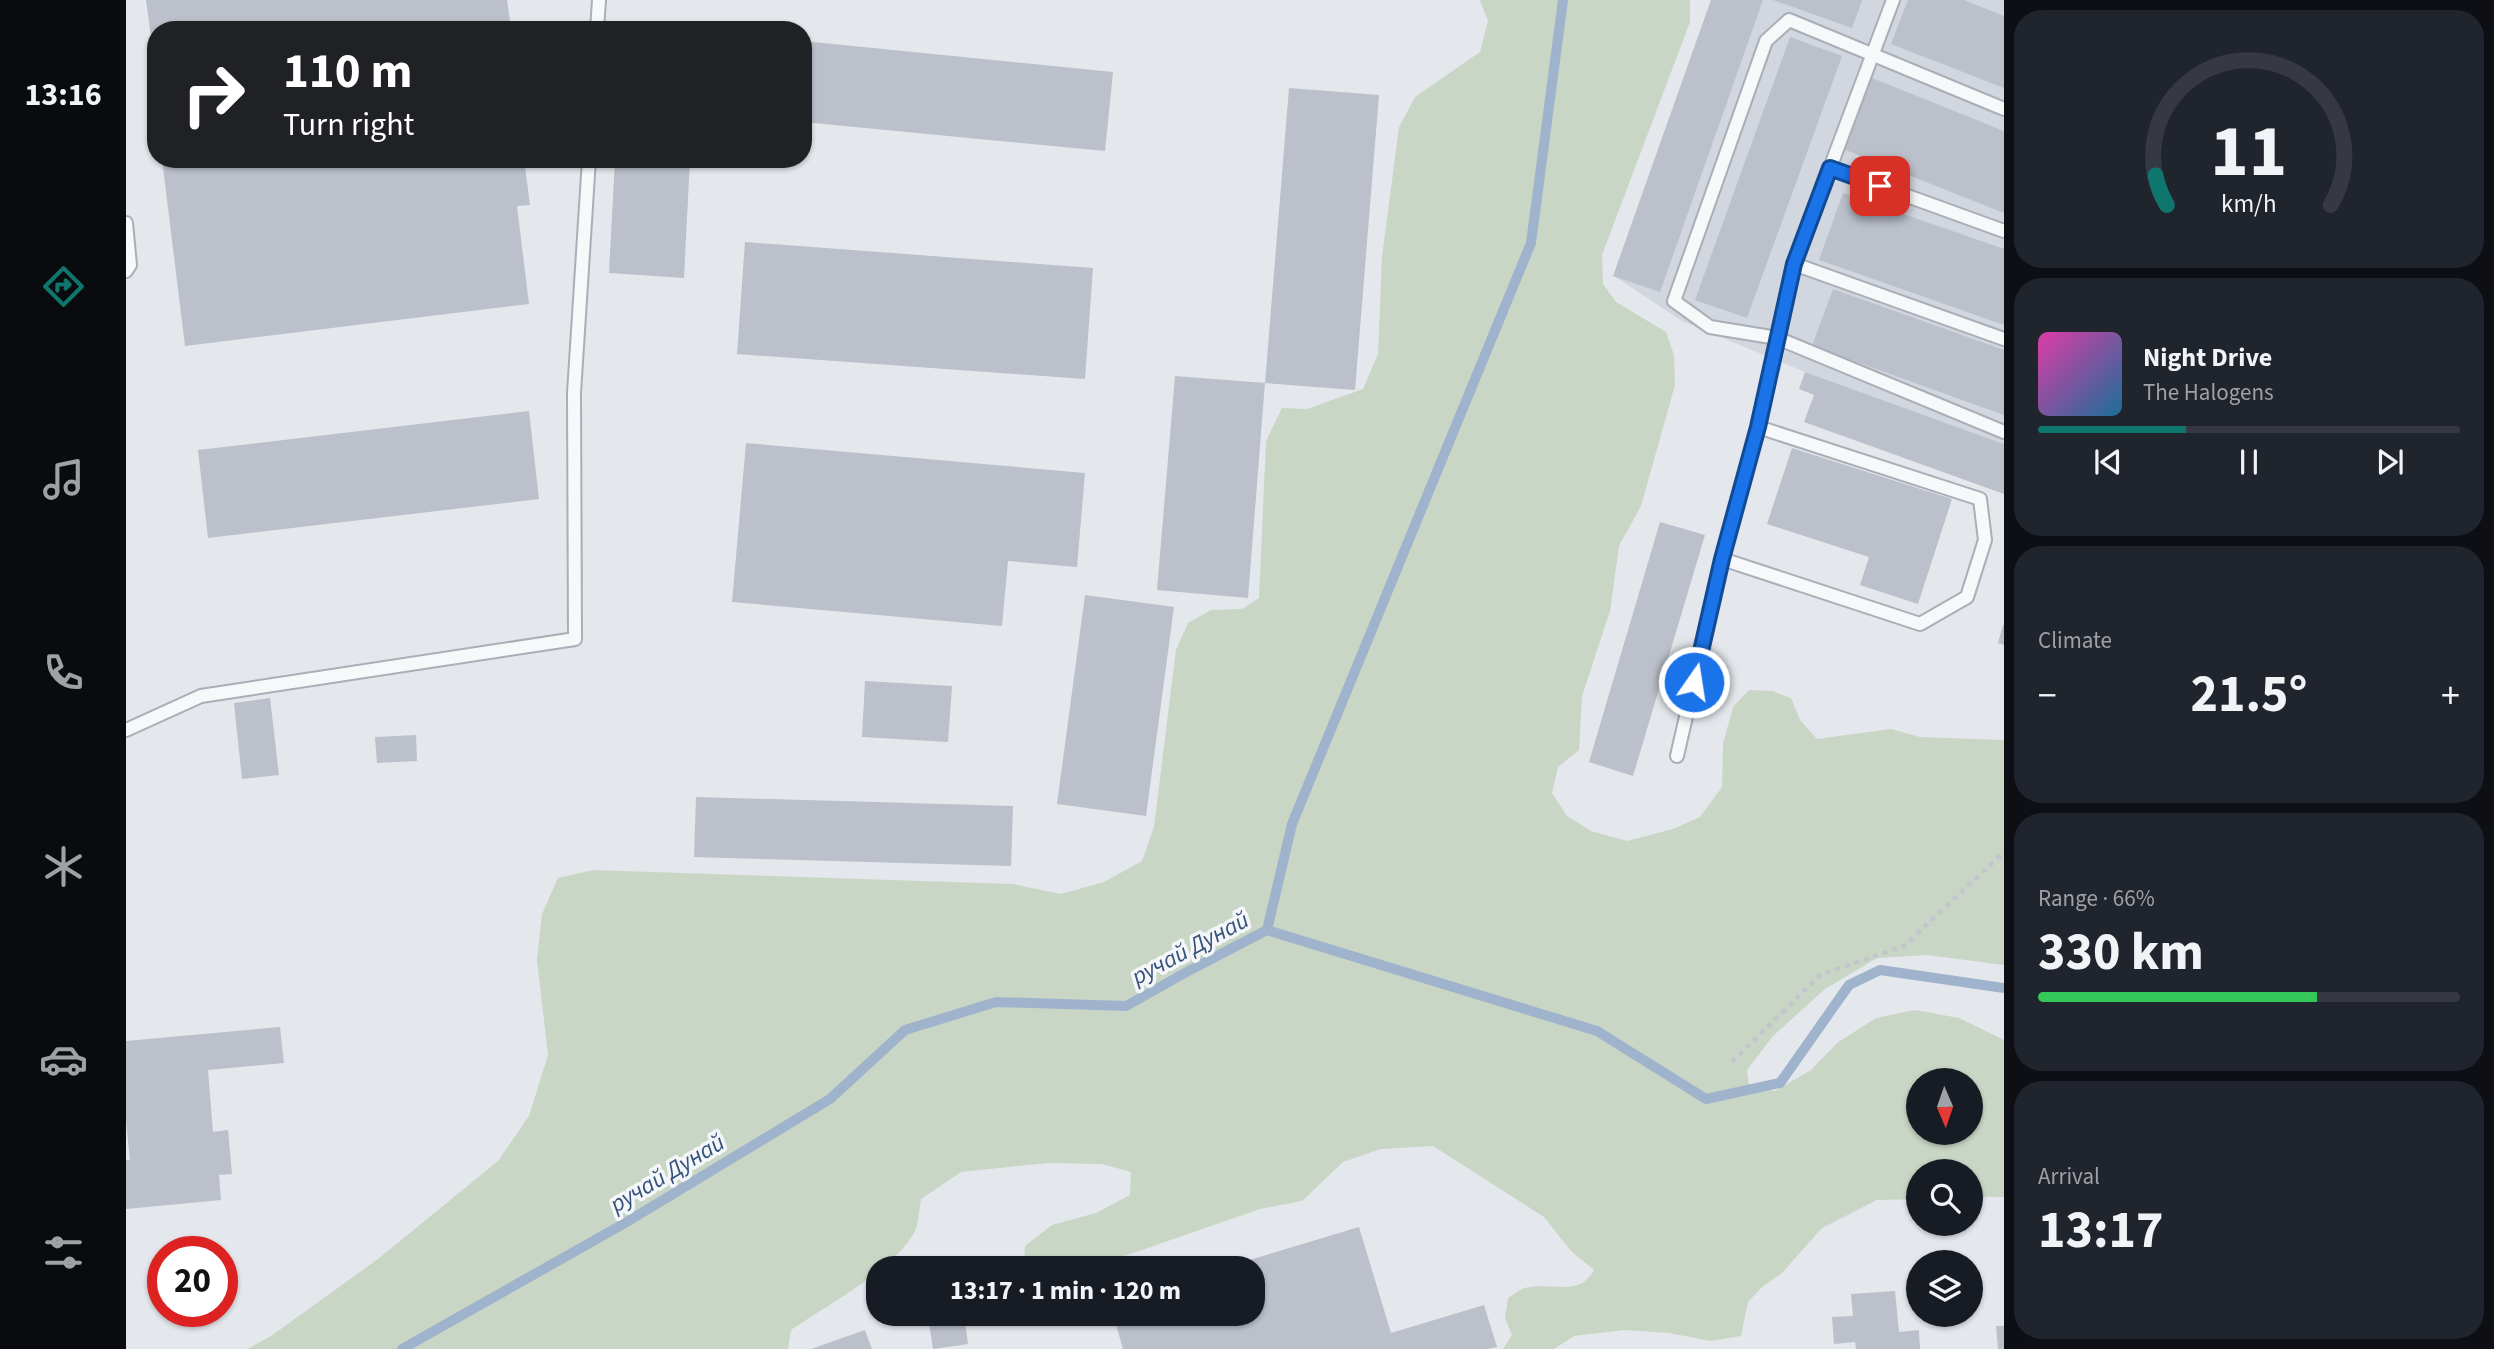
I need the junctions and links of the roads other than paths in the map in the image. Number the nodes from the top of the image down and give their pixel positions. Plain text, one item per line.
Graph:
1 (599, 0) edge
2 (1893, 0) edge
3 (598, 21) edge
4 (1872, 55) junction
5 (2004, 109) edge
6 (588, 168) edge
7 (1830, 168) junction
8 (126, 223) edge
9 (2004, 231) edge
10 (1794, 264) junction
11 (126, 271) edge
12 (1777, 338) junction
13 (2004, 340) edge
14 (1758, 427) junction
15 (2004, 432) edge
16 (1722, 559) junction
17 (126, 730) edge
18 (1678, 756) dead end

1 - 3 lane
2 - 4 lane
4 - 5 lane
4 - 7 lane
4 - 12 lane
6 - 17 lane
7 - 9 lane
7 - 10 lane
8 - 11 lane
10 - 12 lane
10 - 13 lane
12 - 14 lane
12 - 15 lane
14 - 16 lane
14 - 16 lane
16 - 18 lane

